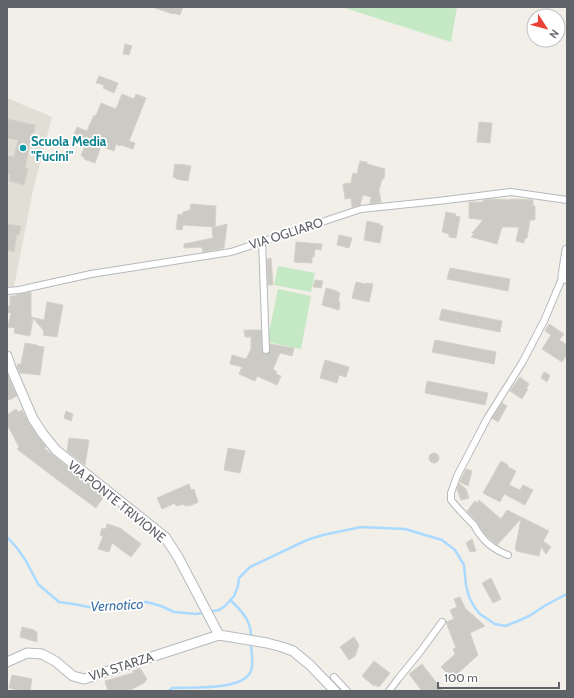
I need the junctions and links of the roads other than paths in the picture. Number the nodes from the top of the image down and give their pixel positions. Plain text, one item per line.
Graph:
1 (567, 200) edge
2 (262, 241) junction
3 (567, 250) edge
4 (565, 278) edge
5 (7, 291) edge
6 (266, 350) dead end
7 (7, 356) edge
8 (508, 555) dead end
9 (442, 622) dead end
10 (219, 635) junction
11 (7, 662) edge
12 (334, 677) dead end
13 (335, 691) edge
14 (347, 691) edge
15 (389, 691) edge

1 - 2 street, VIA OGLIARO
2 - 5 street, VIA OGLIARO
2 - 6 street
3 - 4 street
4 - 8 street
7 - 10 street, VIA PONTE TRIVIONE
9 - 15 street
10 - 11 street, VIA STARZA
10 - 13 street
12 - 14 street

